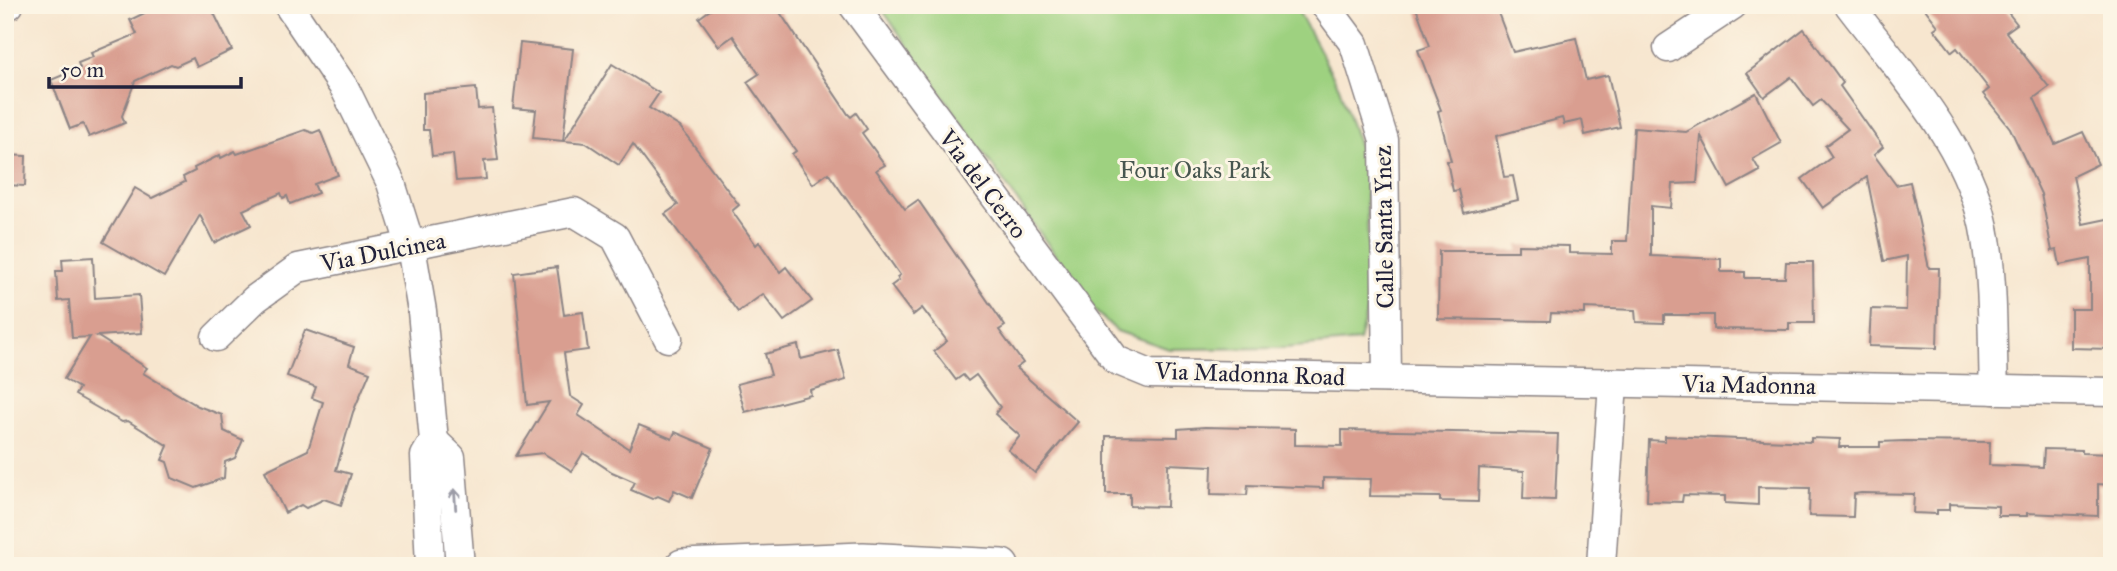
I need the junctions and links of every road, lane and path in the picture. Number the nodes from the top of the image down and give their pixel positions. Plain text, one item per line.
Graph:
1 (288, 5) edge
2 (853, 5) edge
3 (1325, 5) edge
4 (1733, 5) edge
5 (1849, 5) edge
6 (1668, 48) dead end
7 (411, 247) junction
8 (216, 337) dead end
9 (668, 338) dead end
10 (1116, 360) joint
11 (1387, 378) junction
12 (1613, 383) junction
13 (1994, 390) junction
14 (2112, 392) edge
15 (433, 440) junction
16 (430, 566) edge
17 (460, 566) edge
18 (682, 566) edge
19 (1002, 566) edge
20 (1601, 566) edge

1 - 7 street
2 - 10 street, Via del Cerro
3 - 11 street, Calle Santa Ynez
4 - 6 street
5 - 13 street
7 - 8 street, Via Dulcinea
7 - 9 street, Via Dulcinea
7 - 15 street
10 - 11 street, Via Madonna Road
11 - 12 street, Via Madonna
12 - 13 street, Via Madonna
12 - 20 street
13 - 14 street, Via Madonna
15 - 16 street
17 -> 15 street
18 - 19 street

